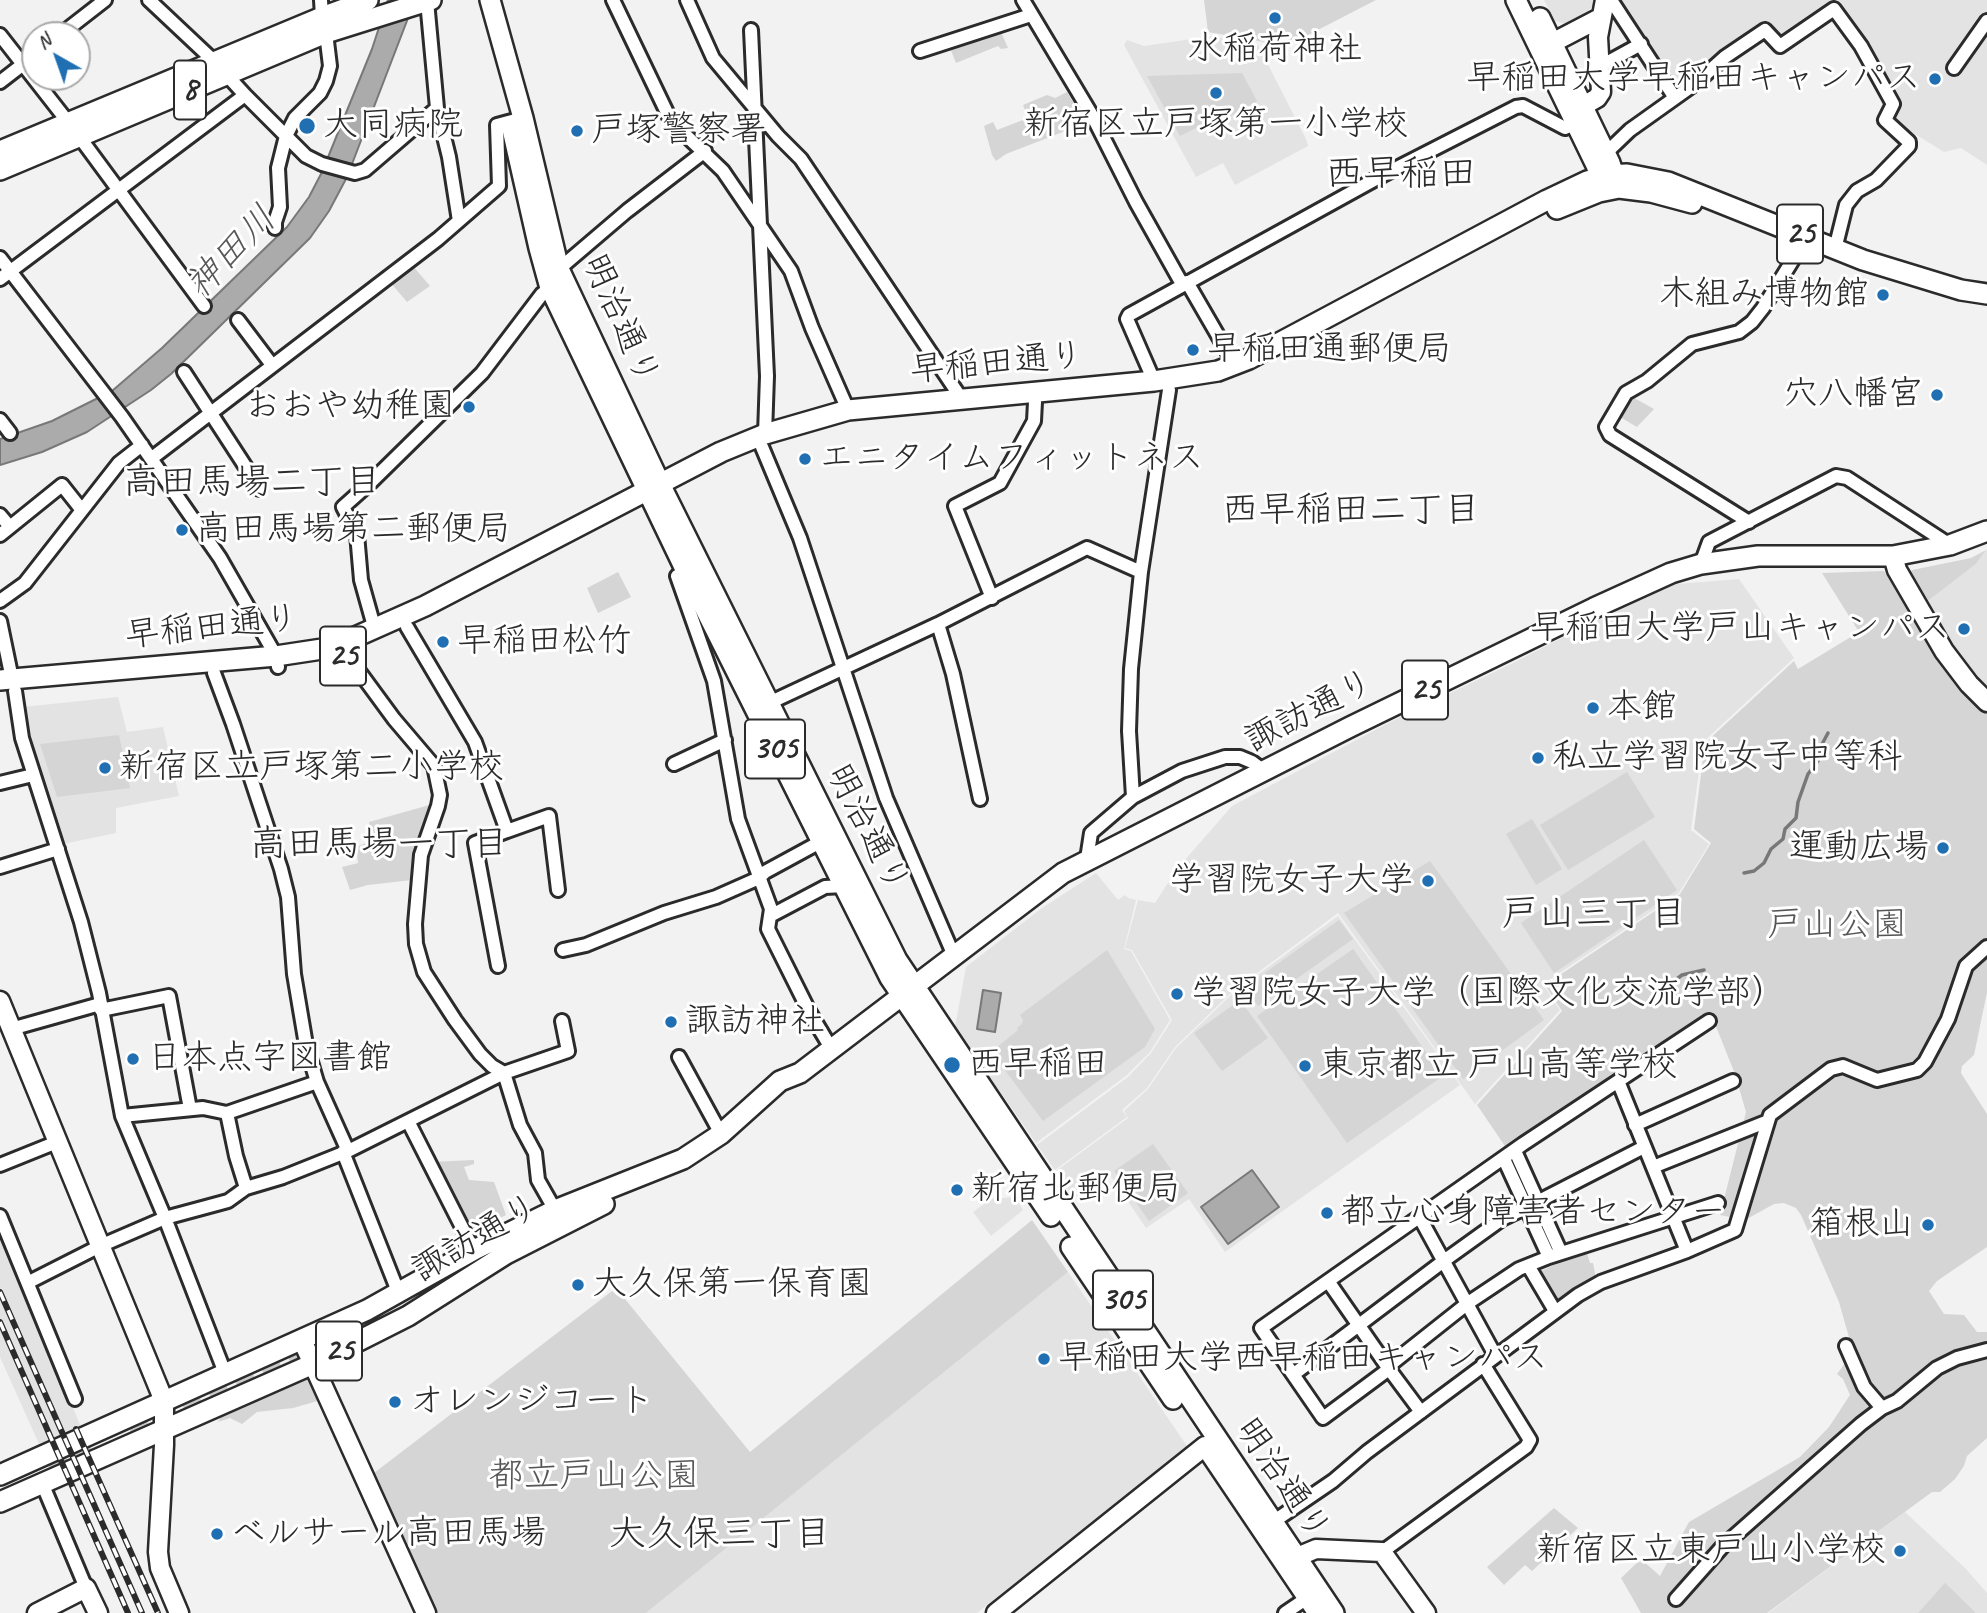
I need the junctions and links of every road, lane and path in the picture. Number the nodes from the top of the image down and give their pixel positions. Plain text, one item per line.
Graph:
1 (105, 0) edge
2 (149, 0) edge
3 (477, 0) edge
4 (490, 0) edge
5 (613, 0) edge
6 (687, 0) edge
7 (1023, 0) edge
8 (1516, 0) edge
9 (1531, 0) edge
10 (1605, 0) edge
11 (1611, 0) edge
12 (425, 2) edge
13 (375, 7) edge
14 (1031, 15) junction
15 (323, 17) edge
16 (1600, 18) junction
17 (78, 21) edge
18 (1987, 21) edge
19 (751, 30) dead end
20 (0, 35) edge
21 (1552, 43) junction
22 (1641, 44) junction
23 (920, 51) dead end
24 (21, 61) edge
25 (21, 66) edge
26 (1599, 67) junction
27 (1954, 68) dead end
28 (221, 69) junction
29 (0, 82) edge
30 (44, 91) edge
31 (245, 95) junction
32 (1675, 98) junction
33 (753, 103) junction
34 (436, 108) junction
35 (1579, 115) junction
36 (516, 119) junction
37 (73, 128) junction
38 (286, 136) junction
39 (705, 151) junction
40 (0, 152) edge
41 (1605, 153) junction
42 (0, 170) edge
43 (1610, 182) junction
44 (118, 190) junction
45 (460, 221) junction
46 (759, 224) junction
47 (275, 228) dead end
48 (1802, 245) junction
49 (1835, 249) junction
50 (0, 258) edge
51 (559, 269) junction
52 (5, 275) edge
53 (1184, 283) junction
54 (550, 288) junction
55 (1987, 294) edge
56 (204, 306) dead end
57 (1987, 306) edge
58 (238, 320) dead end
59 (272, 365) junction
60 (1235, 365) junction
61 (184, 372) dead end
62 (1161, 386) junction
63 (961, 398) junction
64 (1035, 402) junction
65 (848, 410) junction
66 (211, 413) junction
67 (0, 421) edge
68 (10, 433) dead end
69 (763, 441) junction
70 (142, 444) junction
71 (152, 458) junction
72 (260, 489) dead end
73 (656, 492) junction
74 (81, 509) junction
75 (0, 515) edge
76 (1749, 522) junction
77 (5, 531) edge
78 (1987, 531) edge
79 (1950, 545) junction
80 (1893, 556) junction
81 (1701, 564) junction
82 (1141, 572) junction
83 (677, 576) dead end
84 (992, 598) junction
85 (0, 601) edge
86 (0, 621) edge
87 (938, 624) junction
88 (407, 627) junction
89 (375, 630) junction
90 (347, 655) junction
91 (277, 662) junction
92 (843, 667) junction
93 (214, 673) junction
94 (7, 686) edge
95 (1987, 702) edge
96 (769, 703) junction
97 (725, 740) junction
98 (674, 764) dead end
99 (1264, 771) junction
100 (33, 775) junction
101 (0, 783) edge
102 (1133, 797) junction
103 (980, 799) dead end
104 (507, 831) junction
105 (822, 841) junction
106 (58, 849) junction
107 (1087, 859) junction
108 (0, 867) edge
109 (760, 878) junction
110 (844, 886) junction
111 (558, 890) dead end
112 (769, 916) junction
113 (1987, 947) edge
114 (563, 950) dead end
115 (954, 956) junction
116 (498, 966) dead end
117 (906, 991) junction
118 (0, 1001) edge
119 (101, 1007) junction
120 (562, 1021) dead end
121 (1709, 1021) dead end
122 (6, 1024) edge
123 (831, 1048) junction
124 (679, 1058) dead end
125 (504, 1073) junction
126 (800, 1073) junction
127 (1618, 1081) junction
128 (1733, 1081) dead end
129 (317, 1082) junction
130 (190, 1110) junction
131 (227, 1113) junction
132 (122, 1116) junction
133 (408, 1121) junction
134 (1768, 1121) junction
135 (1635, 1125) junction
136 (721, 1134) junction
137 (57, 1142) junction
138 (1644, 1147) junction
139 (345, 1151) junction
140 (1509, 1155) junction
141 (0, 1166) edge
142 (1653, 1167) junction
143 (246, 1188) junction
144 (1718, 1203) dead end
145 (1532, 1204) junction
146 (559, 1214) junction
147 (0, 1216) edge
148 (1420, 1217) junction
149 (1673, 1217) junction
150 (165, 1218) junction
151 (100, 1245) junction
152 (503, 1246) junction
153 (476, 1249) junction
154 (1687, 1251) junction
155 (1555, 1255) junction
156 (1445, 1260) junction
157 (1529, 1267) junction
158 (1328, 1281) junction
159 (29, 1282) junction
160 (399, 1294) junction
161 (1468, 1303) junction
162 (1555, 1311) junction
163 (1359, 1325) junction
164 (302, 1340) junction
165 (330, 1341) tunnel mouth
166 (1846, 1346) dead end
167 (1987, 1350) edge
168 (1495, 1355) junction
169 (313, 1364) junction
170 (1483, 1364) junction
171 (1389, 1369) junction
172 (225, 1373) junction
173 (1294, 1374) junction
174 (75, 1399) dead end
175 (164, 1401) junction
176 (1882, 1408) junction
177 (1421, 1412) junction
178 (164, 1429) junction
179 (130, 1430) tunnel mouth
180 (1205, 1446) junction
181 (91, 1448) tunnel mouth
182 (0, 1475) edge
183 (46, 1475) junction
184 (0, 1488) edge
185 (0, 1502) edge
186 (1268, 1526) junction
187 (1382, 1552) junction
188 (1297, 1557) junction
189 (86, 1588) junction
190 (1676, 1599) dead end
191 (1315, 1600) edge
192 (37, 1613) edge
193 (97, 1613) edge
194 (179, 1613) edge
195 (426, 1613) edge
196 (996, 1613) edge
197 (1285, 1613) edge
198 (1334, 1613) edge
199 (1426, 1613) edge

1 - 17 street
2 - 28 street
3 - 36 main road, 明治通り / 305
4 - 36 main road, 明治通り / 305
5 - 39 street
6 - 33 street
7 - 14 street
8 - 35 main road
9 - 21 main road
10 - 16 street
11 - 22 street
12 - 13 main road, 8
12 - 34 street
13 - 15 main road, 8
14 - 23 street
14 - 53 street
15 - 28 main road, 8
15 - 38 street
16 - 21 street
16 - 26 street
18 - 27 street
19 - 33 street
20 - 24 street
21 - 35 main road
22 - 26 street
22 - 32 street
25 - 29 street
26 - 35 street
28 - 31 street
28 - 37 main road, 8
30 - 37 street
31 - 38 street
31 - 44 street
32 - 41 street
32 - 49 street
33 - 46 street
33 - 63 street
34 - 38 street
34 - 45 street
35 - 41 main road
35 - 43 main road
35 - 53 street
36 - 45 street
36 - 51 main road, 明治通り / 305
36 - 54 main road, 明治通り / 305
37 - 40 main road, 8
37 - 42 main road, 8
37 - 44 street
38 - 47 street
39 - 46 street
39 - 51 street
41 - 43 main road
43 - 48 main road, 早稲田通り / 25
43 - 49 main road, 早稲田通り / 25
43 - 60 main road, 早稲田通り / 25
43 - 62 main road, 早稲田通り / 25
44 - 52 street
44 - 56 street
45 - 59 street
46 - 65 street
46 - 69 street
48 - 57 main road, 早稲田通り / 25
48 - 76 street
49 - 55 main road, 早稲田通り / 25
50 - 52 street
51 - 73 main road, 明治通り / 305
52 - 70 street
53 - 60 street
53 - 62 street
54 - 73 main road, 明治通り / 305
54 - 89 street
58 - 59 street
59 - 66 street
60 - 62 main road, 早稲田通り / 25
61 - 66 street
62 - 63 main road, 早稲田通り / 25
62 - 64 main road, 早稲田通り / 25
62 - 82 street
63 - 65 main road, 早稲田通り / 25
64 - 69 main road, 早稲田通り / 25
64 - 84 street
65 - 69 main road, 早稲田通り / 25
66 - 71 street
66 - 72 street
67 - 68 street
69 - 73 main road, 早稲田通り / 25
69 - 92 street
70 - 71 street
70 - 74 street
71 - 91 street
73 - 88 main road, 早稲田通り / 25
73 - 89 main road, 早稲田通り / 25
73 - 96 main road, 明治通り / 305
73 - 105 main road, 明治通り / 305
74 - 77 street
74 - 85 street
75 - 77 street
76 - 79 street
76 - 81 street
78 - 79 main road, 諏訪通り / 25
79 - 80 main road, 諏訪通り / 25
80 - 81 main road, 諏訪通り / 25
80 - 95 street
81 - 99 main road, 諏訪通り / 25
82 - 84 street
82 - 102 street
83 - 97 street
84 - 87 street
86 - 94 street
87 - 92 street
87 - 103 street
88 - 90 main road, 早稲田通り / 25
88 - 104 street
89 - 91 main road, 早稲田通り / 25
90 - 91 main road, 早稲田通り / 25
90 - 125 street
91 - 93 main road, 早稲田通り / 25
91 - 94 main road, 早稲田通り / 25
92 - 96 street
92 - 115 street
93 - 94 main road, 早稲田通り / 25
93 - 129 street
94 - 100 street
96 - 117 main road, 明治通り / 305
97 - 98 street
97 - 109 street
99 - 102 street
99 - 107 main road, 諏訪通り / 25
100 - 101 street
100 - 106 street
102 - 107 street
104 - 111 street
104 - 116 street
105 - 109 street
105 - 110 main road, 明治通り / 305
106 - 108 street
106 - 119 street
107 - 115 main road, 諏訪通り / 25
109 - 112 street
109 - 114 street
110 - 112 street
110 - 117 main road, 明治通り / 305
112 - 123 street
113 - 134 street
115 - 117 main road, 諏訪通り / 25
117 - 123 main road, 諏訪通り / 25
117 - 180 main road, 明治通り / 305
117 - 186 main road, 明治通り / 305
118 - 122 street
119 - 122 street
119 - 130 street
119 - 132 street
120 - 125 street
121 - 127 street
122 - 137 street
123 - 126 main road, 諏訪通り / 25
124 - 136 street
125 - 133 street
125 - 146 street
126 - 136 main road, 諏訪通り / 25
126 - 146 main road, 諏訪通り / 25
127 - 135 street
127 - 140 street
128 - 135 street
129 - 131 street
129 - 139 street
130 - 131 street
130 - 132 street
131 - 143 street
132 - 150 street
133 - 139 street
133 - 153 street
134 - 142 street
134 - 154 street
135 - 138 street
136 - 146 main road, 諏訪通り / 25
137 - 141 street
137 - 151 street
138 - 142 street
138 - 145 street
139 - 143 street
139 - 160 street
140 - 145 street
140 - 148 street
142 - 149 street
143 - 150 street
144 - 149 street
145 - 155 street
145 - 156 street
146 - 152 main road, 諏訪通り / 25
147 - 159 street
148 - 156 street
148 - 158 street
149 - 154 street
149 - 155 street
150 - 151 street
150 - 172 street
151 - 159 street
151 - 175 street
152 - 153 main road, 諏訪通り / 25
152 - 165 main road, 25
152 - 169 main road, 諏訪通り / 25
153 - 160 main road, 諏訪通り / 25
154 - 162 street
155 - 157 street
156 - 161 street
156 - 163 street
157 - 161 street
157 - 162 street
158 - 163 street
158 - 173 street
159 - 174 street
160 - 164 main road, 諏訪通り / 25
161 - 168 street
161 - 171 street
162 - 168 street
163 - 171 street
163 - 173 street
164 - 169 street
164 - 172 main road, 諏訪通り / 25
166 - 176 street
167 - 176 street
168 - 170 street
169 - 178 main road, 諏訪通り / 25
169 - 195 street
170 - 177 street
170 - 187 street
171 - 173 street
171 - 177 street
172 - 175 main road, 諏訪通り / 25
175 - 178 street
175 - 182 main road, 25
176 - 190 street
177 - 186 street
178 - 183 main road, 25
178 - 194 street
179 - 181 main road
180 - 186 main road, 明治通り / 305
180 - 196 street
183 - 184 main road, 25
183 - 185 main road, 25
183 - 189 street
186 - 188 main road, 明治通り / 305
186 - 191 main road, 明治通り / 305
187 - 188 street
187 - 199 street
188 - 191 main road, 明治通り / 305
189 - 192 street
189 - 193 street
191 - 197 street
191 - 198 main road, 明治通り / 305

